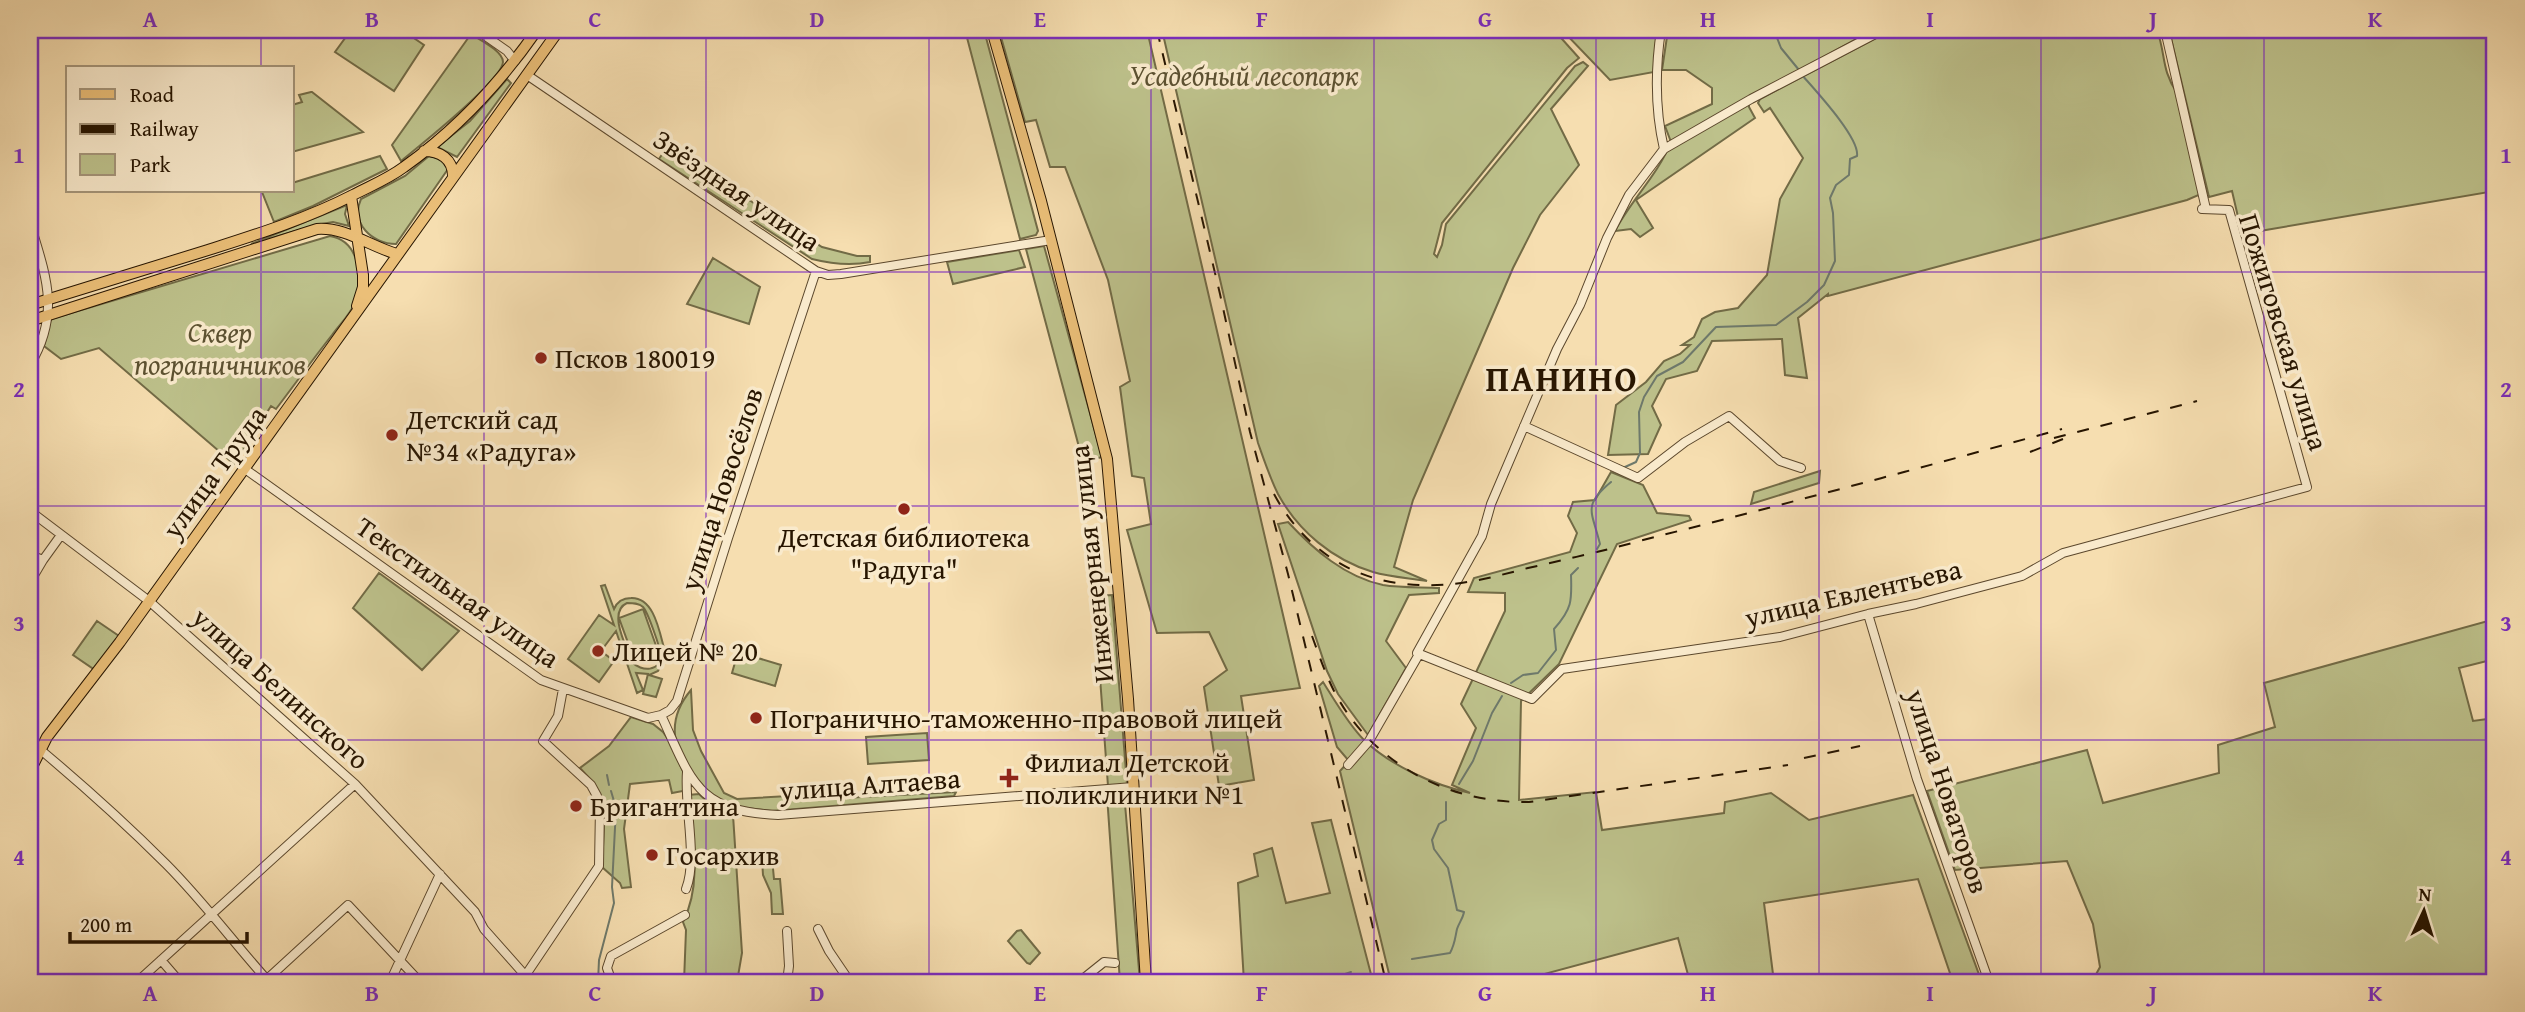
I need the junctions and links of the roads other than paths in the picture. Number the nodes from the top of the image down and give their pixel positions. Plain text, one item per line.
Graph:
1 (477, 30) edge
2 (537, 30) edge
3 (559, 30) edge
4 (992, 30) edge
5 (1661, 30) edge
6 (1883, 30) edge
7 (2165, 30) edge
8 (515, 61) junction
9 (527, 75) junction
10 (1664, 149) junction
11 (424, 151) junction
12 (453, 176) junction
13 (351, 196) junction
14 (30, 223) edge
15 (357, 237) junction
16 (1051, 240) junction
17 (397, 254) junction
18 (816, 271) junction
19 (49, 300) junction
20 (30, 305) edge
21 (47, 315) junction
22 (354, 317) junction
23 (30, 321) edge
24 (30, 365) edge
25 (1524, 426) junction
26 (1801, 468) dead end
27 (245, 469) junction
28 (2307, 487) joint
29 (30, 511) edge
30 (61, 535) junction
31 (30, 555) edge
32 (43, 560) junction
33 (30, 582) edge
34 (149, 601) junction
35 (1868, 614) junction
36 (1417, 653) junction
37 (563, 689) junction
38 (661, 715) junction
39 (30, 741) edge
40 (40, 749) junction
41 (1348, 765) dead end
42 (30, 771) edge
43 (687, 772) junction
44 (355, 784) junction
45 (1133, 787) junction
46 (440, 874) junction
47 (686, 889) dead end
48 (213, 915) junction
49 (685, 915) dead end
50 (818, 929) dead end
51 (787, 931) dead end
52 (161, 960) junction
53 (400, 960) junction
54 (1115, 963) dead end
55 (526, 980) edge
56 (266, 981) edge
57 (137, 982) edge
58 (180, 982) edge
59 (390, 982) edge
60 (419, 982) edge
61 (612, 982) edge
62 (787, 982) edge
63 (850, 982) edge
64 (1079, 982) edge
65 (1146, 982) edge
66 (1989, 982) edge

1 - 8 street, Звёздная улица
2 - 8 main road
3 - 9 main road, улица Труда
4 - 16 main road, Инженерная улица
5 - 10 street
6 - 10 street
7 - 28 street, Пожиговская улица
8 - 9 main road, Звёздная улица
8 - 11 main road
9 - 12 main road, улица Труда
9 - 18 street, Звёздная улица
10 - 25 street
11 - 12 main road
11 - 13 main road
12 - 17 main road, улица Труда
13 - 15 main road
13 - 19 main road
14 - 19 street
15 - 17 main road
15 - 21 main road
15 - 22 main road
16 - 18 street, Звёздная улица
16 - 45 main road, Инженерная улица
17 - 22 main road, улица Труда
18 - 38 street, улица Новосёлов
19 - 20 main road
19 - 21 street
21 - 23 main road
21 - 24 street
22 - 27 main road, улица Труда
25 - 26 street
25 - 36 street
27 - 34 main road, улица Труда
27 - 37 street, Текстильная улица
28 - 35 street, улица Евлентьева
29 - 30 street, улица Белинского
30 - 32 street
30 - 34 street, улица Белинского
31 - 32 street
32 - 33 street
34 - 40 main road, улица Труда
34 - 44 street, улица Белинского
35 - 36 street, улица Евлентьева
35 - 66 street, улица Новаторов
36 - 41 street
37 - 38 street, Текстильная улица
37 - 55 street
38 - 43 street, улица Алтаева
39 - 40 street
40 - 42 main road, улица Труда
40 - 48 street
43 - 45 street, улица Алтаева
43 - 47 street
44 - 46 street, улица Белинского
44 - 48 street
45 - 65 main road, Инженерная улица
46 - 53 street
46 - 55 street, улица Белинского
48 - 52 street
48 - 56 street
49 - 61 street
50 - 63 street
51 - 62 street
52 - 57 street
52 - 58 street
53 - 56 street
53 - 59 street
53 - 60 street
54 - 64 street

